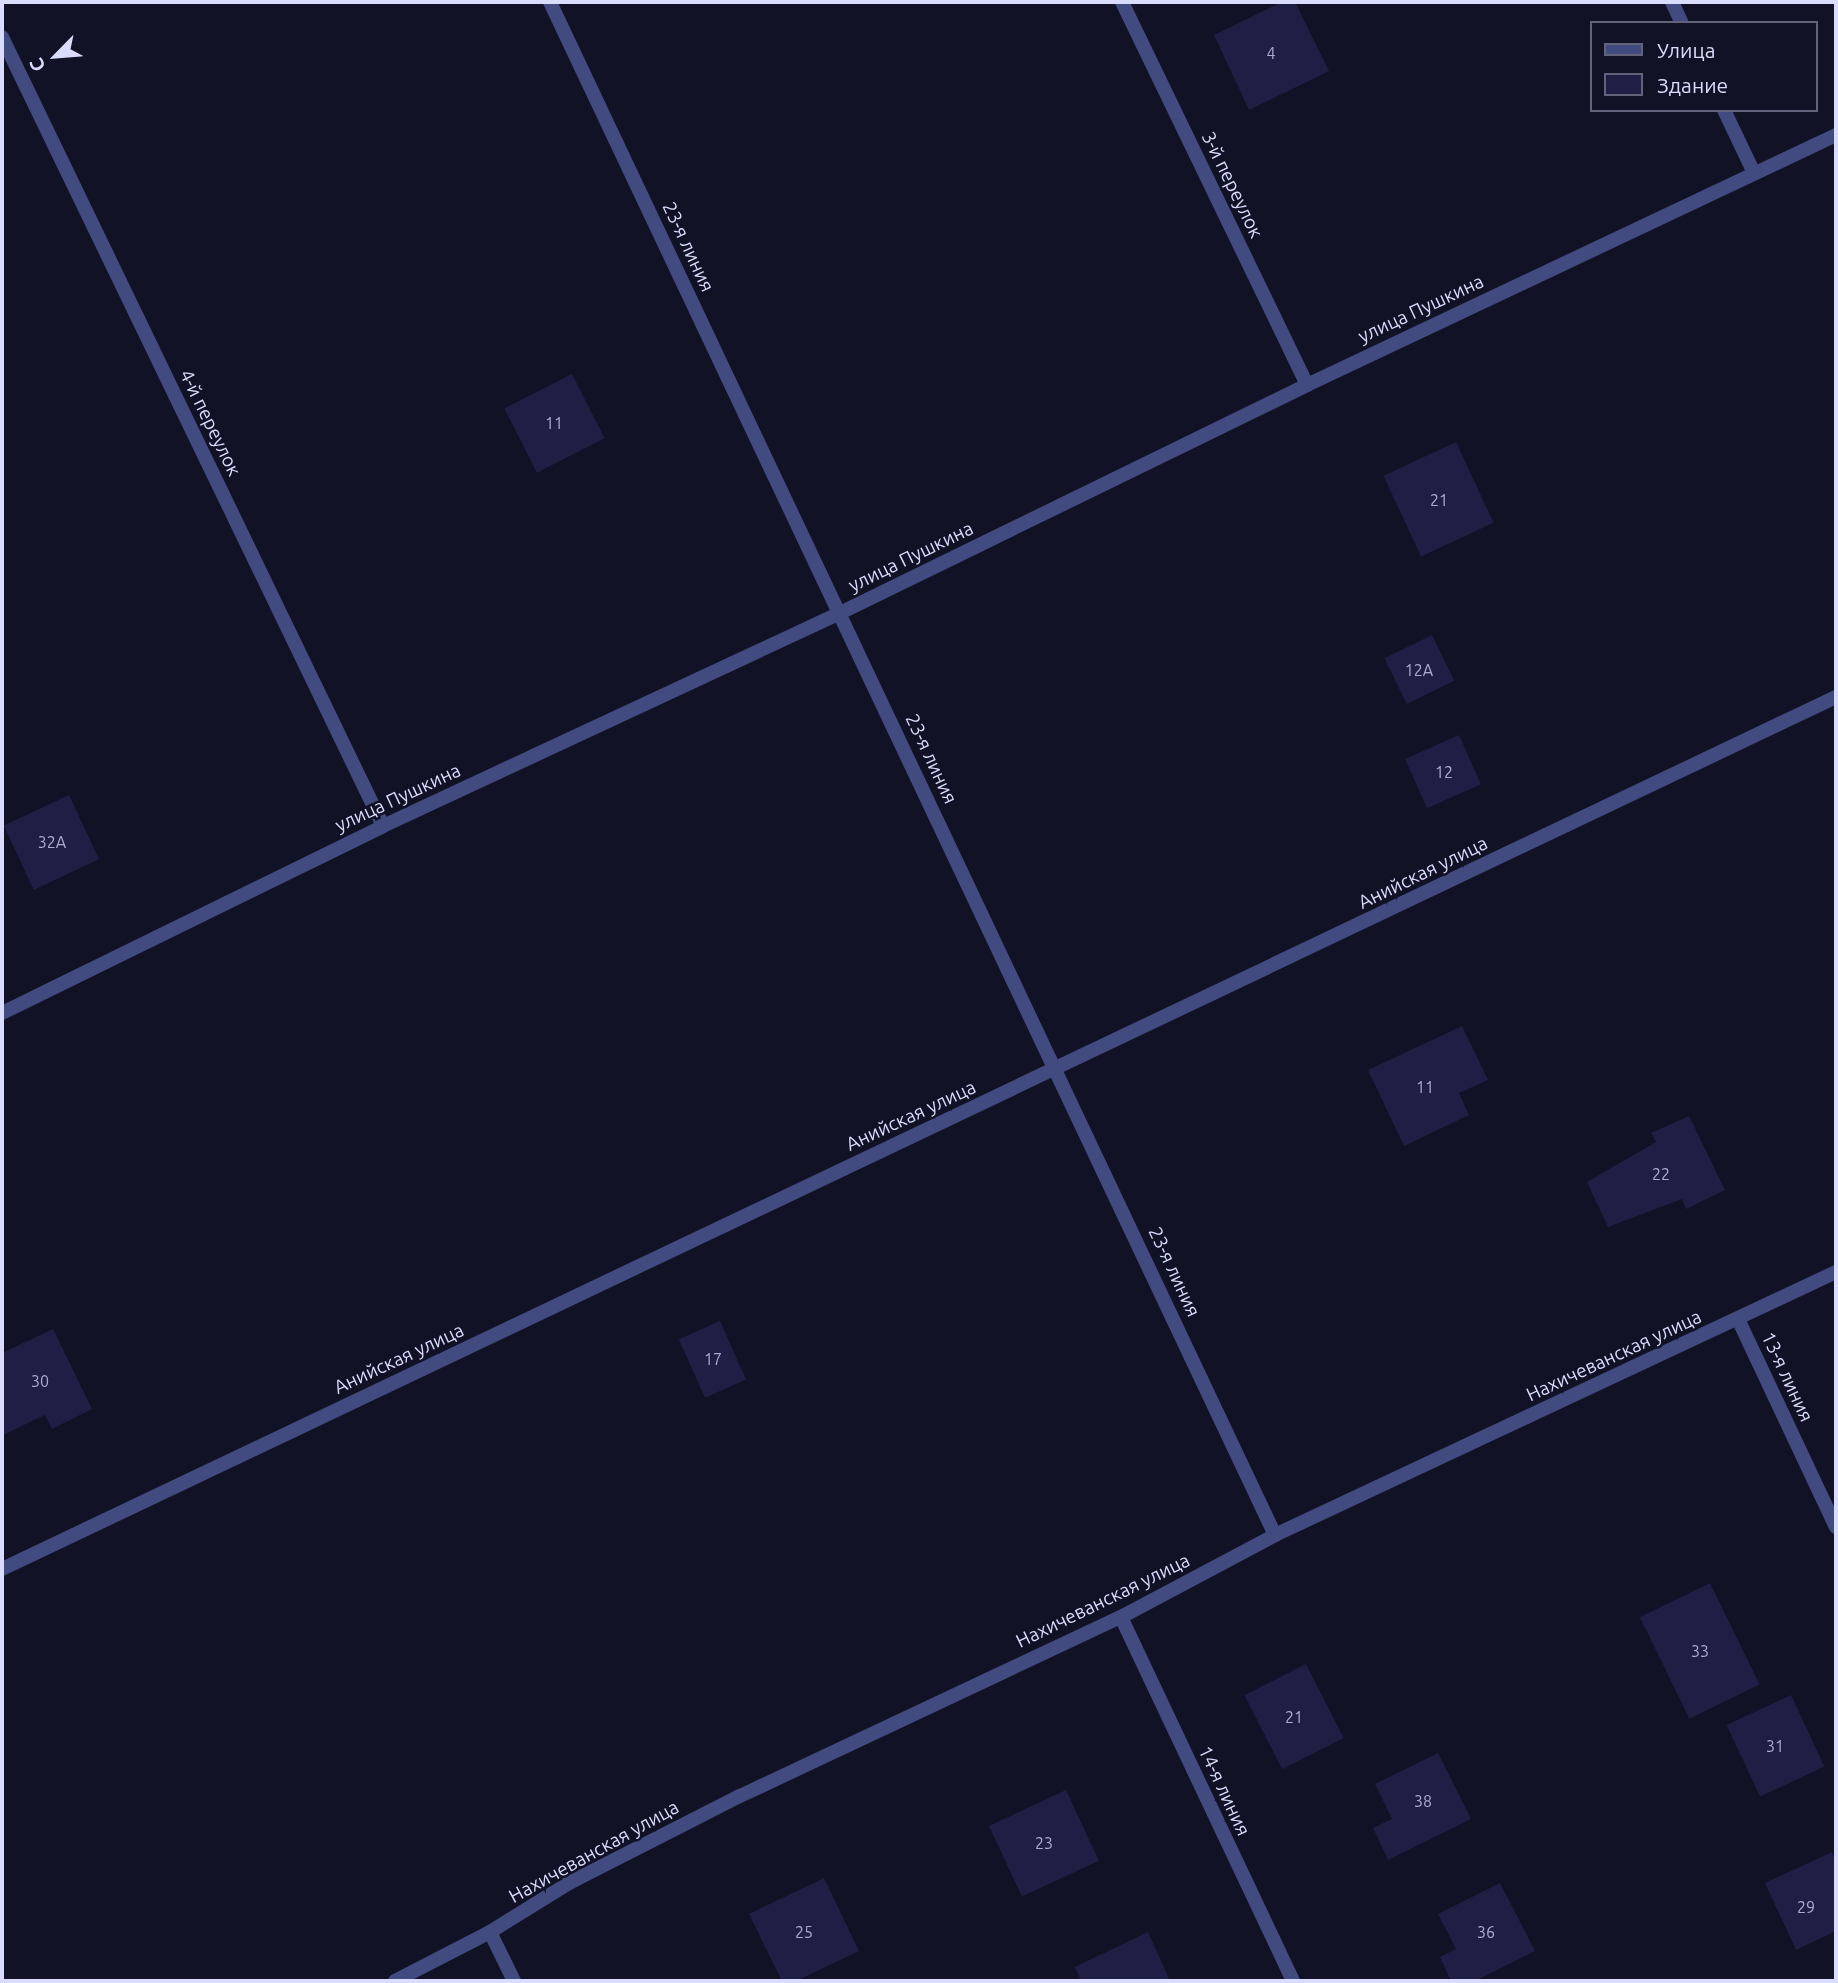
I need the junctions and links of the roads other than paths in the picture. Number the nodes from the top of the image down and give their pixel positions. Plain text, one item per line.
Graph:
1 (550, 2) edge
2 (1122, 2) edge
3 (1672, 2) edge
4 (1681, 21) edge
5 (2, 37) edge
6 (1725, 112) edge
7 (1836, 135) edge
8 (1754, 173) junction
9 (1307, 385) junction
10 (840, 613) junction
11 (1836, 697) edge
12 (383, 826) junction
13 (2, 1013) edge
14 (1057, 1069) junction
15 (1836, 1272) edge
16 (1738, 1319) junction
17 (1836, 1527) edge
18 (1275, 1535) junction
19 (2, 1569) edge
20 (1121, 1617) junction
21 (490, 1932) junction
22 (395, 1981) edge
23 (514, 1981) edge
24 (1293, 1981) edge

1 - 10 street, 23-я линия
2 - 9 street, 3-й переулок
3 - 4 street
5 - 12 street, 4-й переулок
6 - 8 street
7 - 8 street, улица Пушкина
8 - 9 street, улица Пушкина
9 - 10 street, улица Пушкина
10 - 12 street, улица Пушкина
10 - 14 street, 23-я линия
11 - 14 street, Анийская улица
12 - 13 street, улица Пушкина
14 - 18 street, 23-я линия
14 - 19 street, Анийская улица
15 - 16 street, Нахичеванская улица
16 - 17 street, 13-я линия
16 - 18 street, Нахичеванская улица
18 - 20 street, Нахичеванская улица
20 - 21 street, Нахичеванская улица
20 - 24 street, 14-я линия
21 - 22 street, Нахичеванская улица
21 - 23 street

